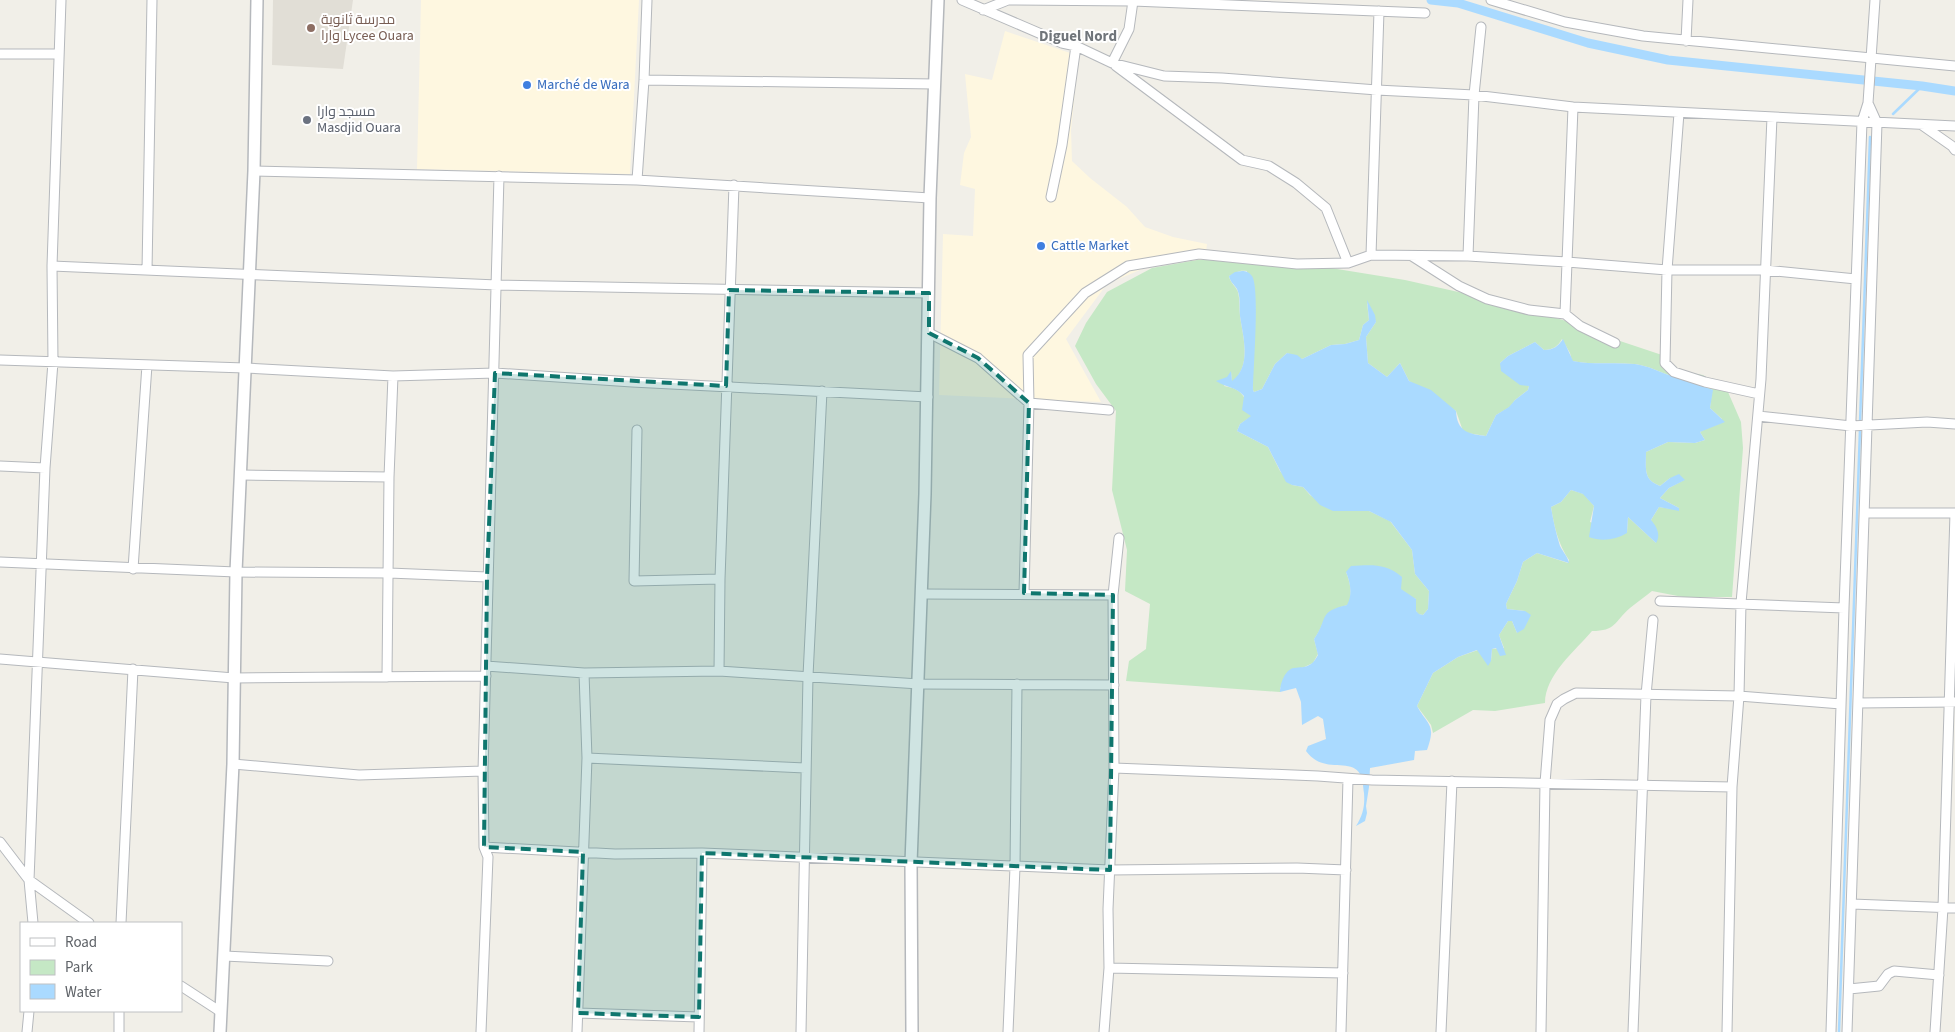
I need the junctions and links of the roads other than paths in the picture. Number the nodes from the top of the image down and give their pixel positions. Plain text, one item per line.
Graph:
1 (61, 0) edge
2 (152, 0) edge
3 (257, 0) edge
4 (647, 0) edge
5 (938, 0) edge
6 (962, 0) edge
7 (1491, 0) edge
8 (1688, 0) edge
9 (1875, 0) edge
10 (1134, 1) edge
11 (983, 10) junction
12 (1379, 11) junction
13 (1425, 14) dead end
14 (1480, 27) dead end
15 (1686, 42) junction
16 (1076, 46) junction
17 (0, 54) edge
18 (58, 54) junction
19 (1872, 60) junction
20 (1112, 63) junction
21 (1955, 66) edge
22 (644, 80) junction
23 (935, 84) junction
24 (1377, 90) junction
25 (1474, 95) junction
26 (1868, 103) junction
27 (1572, 107) junction
28 (1679, 113) junction
29 (1772, 117) junction
30 (1862, 122) junction
31 (1877, 123) junction
32 (1922, 124) junction
33 (1955, 126) edge
34 (1955, 150) edge
35 (254, 171) junction
36 (499, 176) junction
37 (637, 180) junction
38 (734, 186) junction
39 (1051, 197) dead end
40 (930, 198) junction
41 (1371, 255) junction
42 (1410, 255) junction
43 (1468, 256) junction
44 (1348, 262) junction
45 (1567, 262) junction
46 (52, 266) junction
47 (147, 270) junction
48 (1667, 270) junction
49 (1765, 270) junction
50 (249, 274) junction
51 (1856, 280) junction
52 (497, 285) junction
53 (729, 290) junction
54 (929, 293) junction
55 (1565, 314) junction
56 (928, 333) junction
57 (1616, 343) dead end
58 (0, 360) edge
59 (53, 362) junction
60 (148, 365) junction
61 (245, 368) junction
62 (495, 373) junction
63 (393, 376) junction
64 (726, 386) junction
65 (822, 392) junction
66 (1759, 394) junction
67 (928, 396) junction
68 (1029, 403) junction
69 (1109, 410) dead end
70 (1758, 416) junction
71 (1955, 424) edge
72 (1852, 425) junction
73 (1867, 425) junction
74 (636, 430) dead end
75 (0, 466) edge
76 (45, 468) junction
77 (241, 475) junction
78 (389, 477) junction
79 (1865, 513) junction
80 (1955, 513) edge
81 (1119, 538) dead end
82 (0, 562) edge
83 (42, 564) junction
84 (133, 569) junction
85 (236, 572) junction
86 (389, 573) junction
87 (487, 577) junction
88 (720, 579) junction
89 (1024, 593) junction
90 (921, 594) junction
91 (1113, 595) junction
92 (1660, 601) dead end
93 (1741, 603) junction
94 (1844, 608) junction
95 (1653, 620) dead end
96 (0, 660) edge
97 (38, 662) junction
98 (133, 669) junction
99 (486, 671) junction
100 (719, 671) junction
101 (584, 673) junction
102 (808, 676) junction
103 (387, 677) junction
104 (234, 678) junction
105 (919, 684) junction
106 (1017, 684) junction
107 (1114, 685) junction
108 (1646, 695) junction
109 (1739, 696) junction
110 (1952, 702) edge
111 (1858, 703) junction
112 (1841, 704) junction
113 (586, 758) junction
114 (232, 764) junction
115 (805, 768) junction
116 (1114, 768) junction
117 (483, 770) junction
118 (1348, 779) junction
119 (1452, 781) junction
120 (1546, 783) junction
121 (1642, 786) junction
122 (1732, 787) junction
123 (1945, 800) junction
124 (1955, 800) edge
125 (0, 842) edge
126 (484, 847) junction
127 (583, 852) junction
128 (702, 853) junction
129 (805, 857) junction
130 (911, 863) junction
131 (1015, 867) junction
132 (1110, 870) junction
133 (1346, 870) junction
134 (29, 880) junction
135 (1852, 904) junction
136 (1943, 908) junction
137 (1955, 908) edge
138 (32, 922) edge
139 (88, 922) edge
140 (120, 922) edge
141 (224, 956) junction
142 (328, 961) dead end
143 (1109, 968) junction
144 (1343, 973) junction
145 (1938, 975) junction
146 (182, 987) edge
147 (1849, 990) junction
148 (29, 1012) edge
149 (119, 1012) edge
150 (221, 1012) junction
151 (578, 1013) junction
152 (699, 1017) junction
153 (27, 1032) edge
154 (119, 1032) edge
155 (220, 1032) edge
156 (481, 1032) edge
157 (577, 1032) edge
158 (699, 1032) edge
159 (801, 1032) edge
160 (912, 1032) edge
161 (1008, 1032) edge
162 (1104, 1032) edge
163 (1341, 1032) edge
164 (1441, 1032) edge
165 (1541, 1032) edge
166 (1633, 1032) edge
167 (1727, 1032) edge
168 (1831, 1032) edge
169 (1847, 1032) edge
170 (1935, 1032) edge

1 - 18 street
2 - 47 street
3 - 35 street
4 - 22 street
5 - 23 street
6 - 11 street
7 - 15 street
8 - 15 street
9 - 19 street
10 - 11 street
10 - 12 street
10 - 20 street
11 - 16 street
12 - 13 street
12 - 24 street
14 - 25 street
15 - 19 street
16 - 20 street
16 - 39 street
17 - 18 street
18 - 46 street
19 - 21 street
19 - 26 street
20 - 24 street
20 - 44 street
22 - 23 street
22 - 37 street
23 - 40 street
24 - 25 street
24 - 41 street
25 - 27 street
25 - 43 street
26 - 30 street
26 - 31 street
27 - 28 street
27 - 45 street
28 - 29 street
28 - 48 street
29 - 30 street
29 - 49 street
30 - 31 street
30 - 51 street
31 - 32 street
31 - 73 street
32 - 33 street
32 - 34 street
35 - 36 street
35 - 50 street
36 - 37 street
36 - 52 street
37 - 38 street
38 - 40 street
38 - 53 street
40 - 54 street
41 - 42 street
41 - 44 street
42 - 43 street
42 - 55 street
43 - 45 street
44 - 68 street
45 - 48 street
45 - 55 street
46 - 47 street
46 - 59 street
47 - 50 street
48 - 49 street
48 - 66 street
49 - 51 street
49 - 66 street
50 - 52 street
50 - 61 street
51 - 72 street
52 - 53 street
52 - 62 street
53 - 54 street
53 - 64 street
54 - 56 street
55 - 57 street
56 - 67 street
56 - 68 street
58 - 59 street
59 - 60 street
59 - 76 street
60 - 61 street
60 - 84 street
61 - 63 street
61 - 77 street
62 - 63 street
62 - 64 street
62 - 87 street
63 - 78 street
64 - 65 street
64 - 88 street
65 - 67 street
65 - 102 street
66 - 70 street
67 - 90 street
68 - 69 street
68 - 89 street
70 - 72 street
70 - 93 street
71 - 73 street
72 - 73 street
72 - 94 street
73 - 79 street
74 - 88 street
75 - 76 street
76 - 83 street
77 - 78 street
77 - 85 street
78 - 86 street
79 - 80 street
79 - 111 street
80 - 110 street
81 - 91 street
82 - 83 street
83 - 84 street
83 - 97 street
84 - 85 street
85 - 86 street
85 - 104 street
86 - 87 street
86 - 103 street
87 - 99 street
88 - 100 street
89 - 90 street
89 - 91 street
90 - 105 street
91 - 107 street
92 - 93 street
93 - 94 street
93 - 109 street
94 - 112 street
95 - 108 street
96 - 97 street
97 - 98 street
97 - 134 street
98 - 104 street
98 - 140 street
99 - 101 street
99 - 103 street
99 - 117 street
100 - 101 street
100 - 102 street
101 - 113 street
102 - 105 street
102 - 115 street
103 - 104 street
104 - 114 street
105 - 106 street
105 - 130 street
106 - 107 street
106 - 131 street
107 - 116 street
108 - 109 street
108 - 120 street
108 - 121 street
109 - 112 street
109 - 122 street
110 - 111 street
110 - 123 street
111 - 135 street
112 - 168 street
113 - 115 street
113 - 127 street
114 - 117 street
114 - 141 street
115 - 129 street
116 - 118 street
116 - 132 street
117 - 126 street
118 - 119 street
118 - 133 street
119 - 120 street
119 - 164 street
120 - 121 street
120 - 165 street
121 - 122 street
121 - 166 street
122 - 167 street
123 - 124 street
123 - 136 street
125 - 134 street
126 - 127 street
126 - 156 street
127 - 128 street
127 - 151 street
128 - 129 street
128 - 152 street
129 - 130 street
129 - 159 street
130 - 131 street
130 - 160 street
131 - 132 street
131 - 161 street
132 - 133 street
132 - 143 street
133 - 144 street
134 - 138 street
134 - 139 street
135 - 136 street
135 - 147 street
136 - 137 street
136 - 145 street
141 - 142 street
141 - 150 street
143 - 144 street
143 - 162 street
144 - 163 street
145 - 147 street
145 - 170 street
146 - 150 street
147 - 169 street
148 - 153 street
149 - 154 street
150 - 155 street
151 - 152 street
151 - 157 street
152 - 158 street

